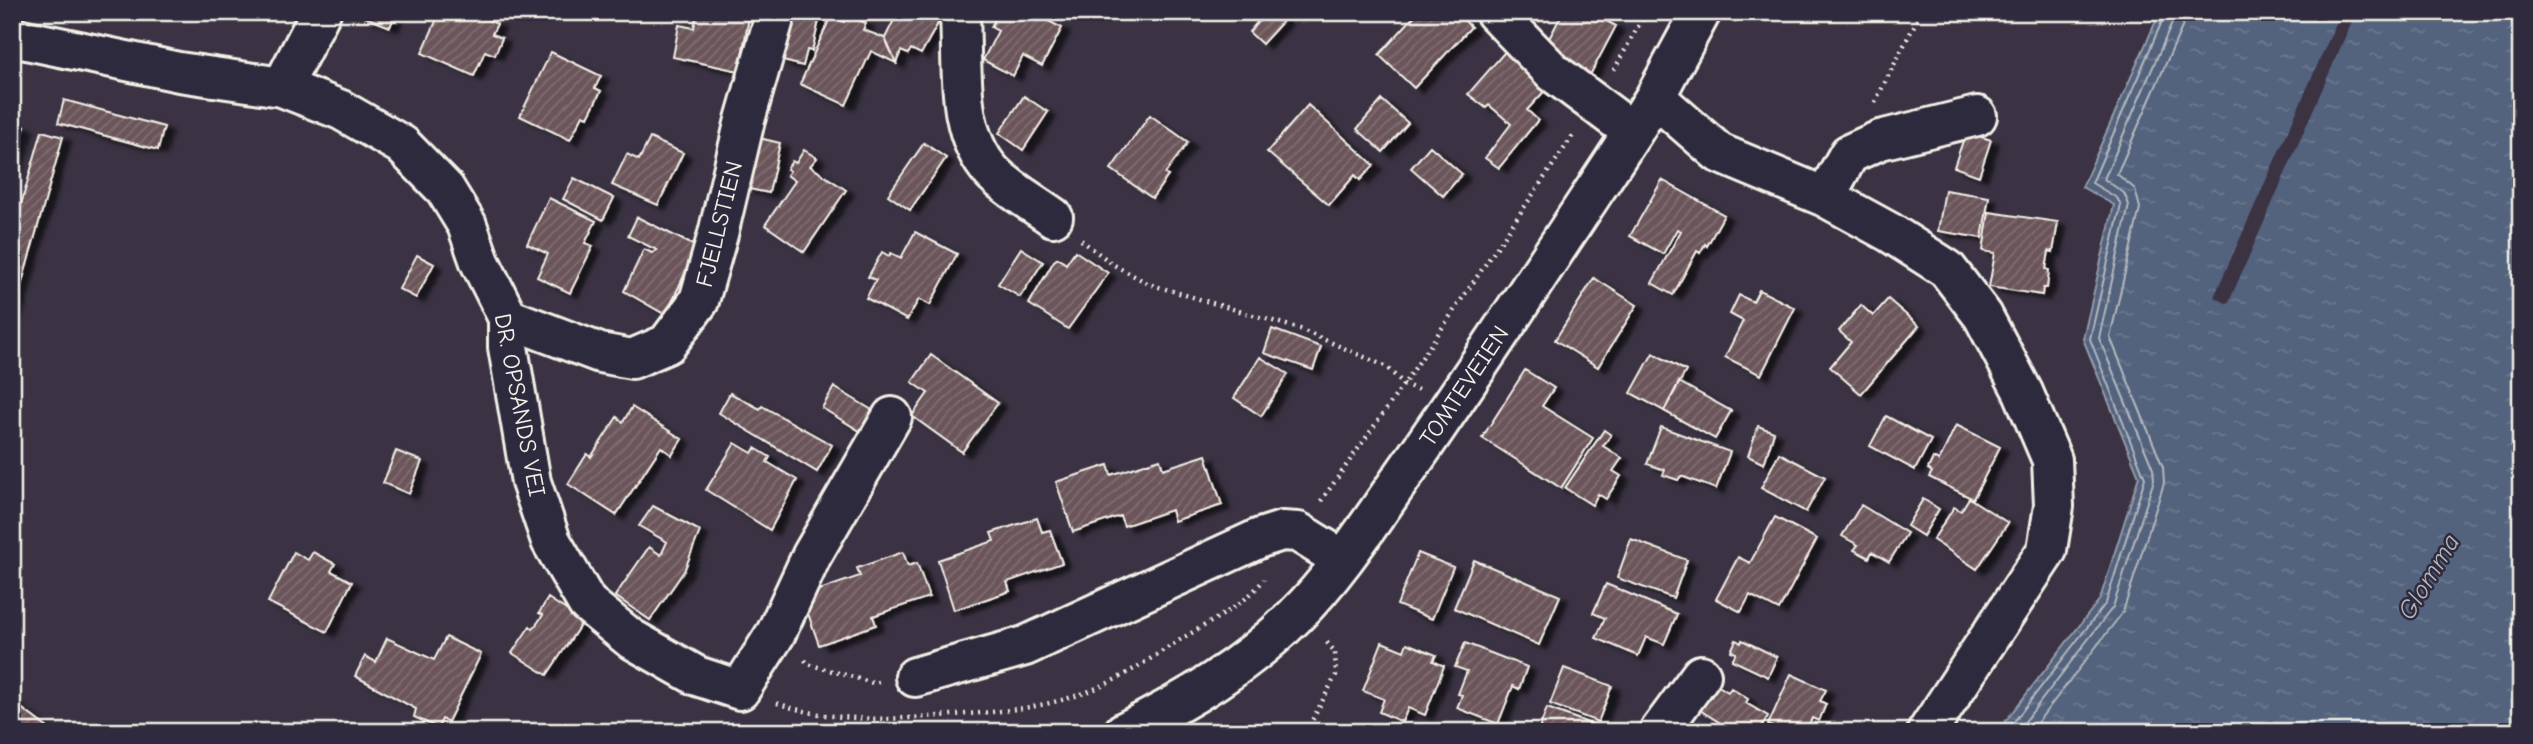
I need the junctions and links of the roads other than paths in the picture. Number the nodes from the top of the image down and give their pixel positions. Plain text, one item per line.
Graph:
1 (321, 12) edge
2 (776, 12) edge
3 (956, 12) edge
4 (1495, 12) edge
5 (1701, 12) edge
6 (12, 37) edge
7 (282, 87) junction
8 (1656, 97) junction
9 (1978, 117) dead end
10 (1633, 132) junction
11 (1825, 197) junction
12 (1053, 218) road end
13 (508, 318) junction
14 (892, 418) dead end
15 (1343, 560) junction
16 (1701, 675) dead end
17 (915, 677) road end
18 (1174, 721) edge
19 (1124, 732) edge
20 (1658, 732) edge
21 (1927, 732) edge

1 - 7 street
2 - 13 street, FJELLSTIEN
3 - 12 street
4 - 10 street
5 - 8 street, TOMTEVEIEN
6 - 7 street, DR. OPSANDS VEI
7 - 13 street, DR. OPSANDS VEI
8 - 10 street, TOMTEVEIEN
8 - 11 street
9 - 11 street
10 - 15 street, TOMTEVEIEN
11 - 21 street
13 - 14 street, DR. OPSANDS VEI
15 - 17 street
15 - 18 street, TOMTEVEIEN
16 - 20 street
18 - 19 street, TOMTEVEIEN

